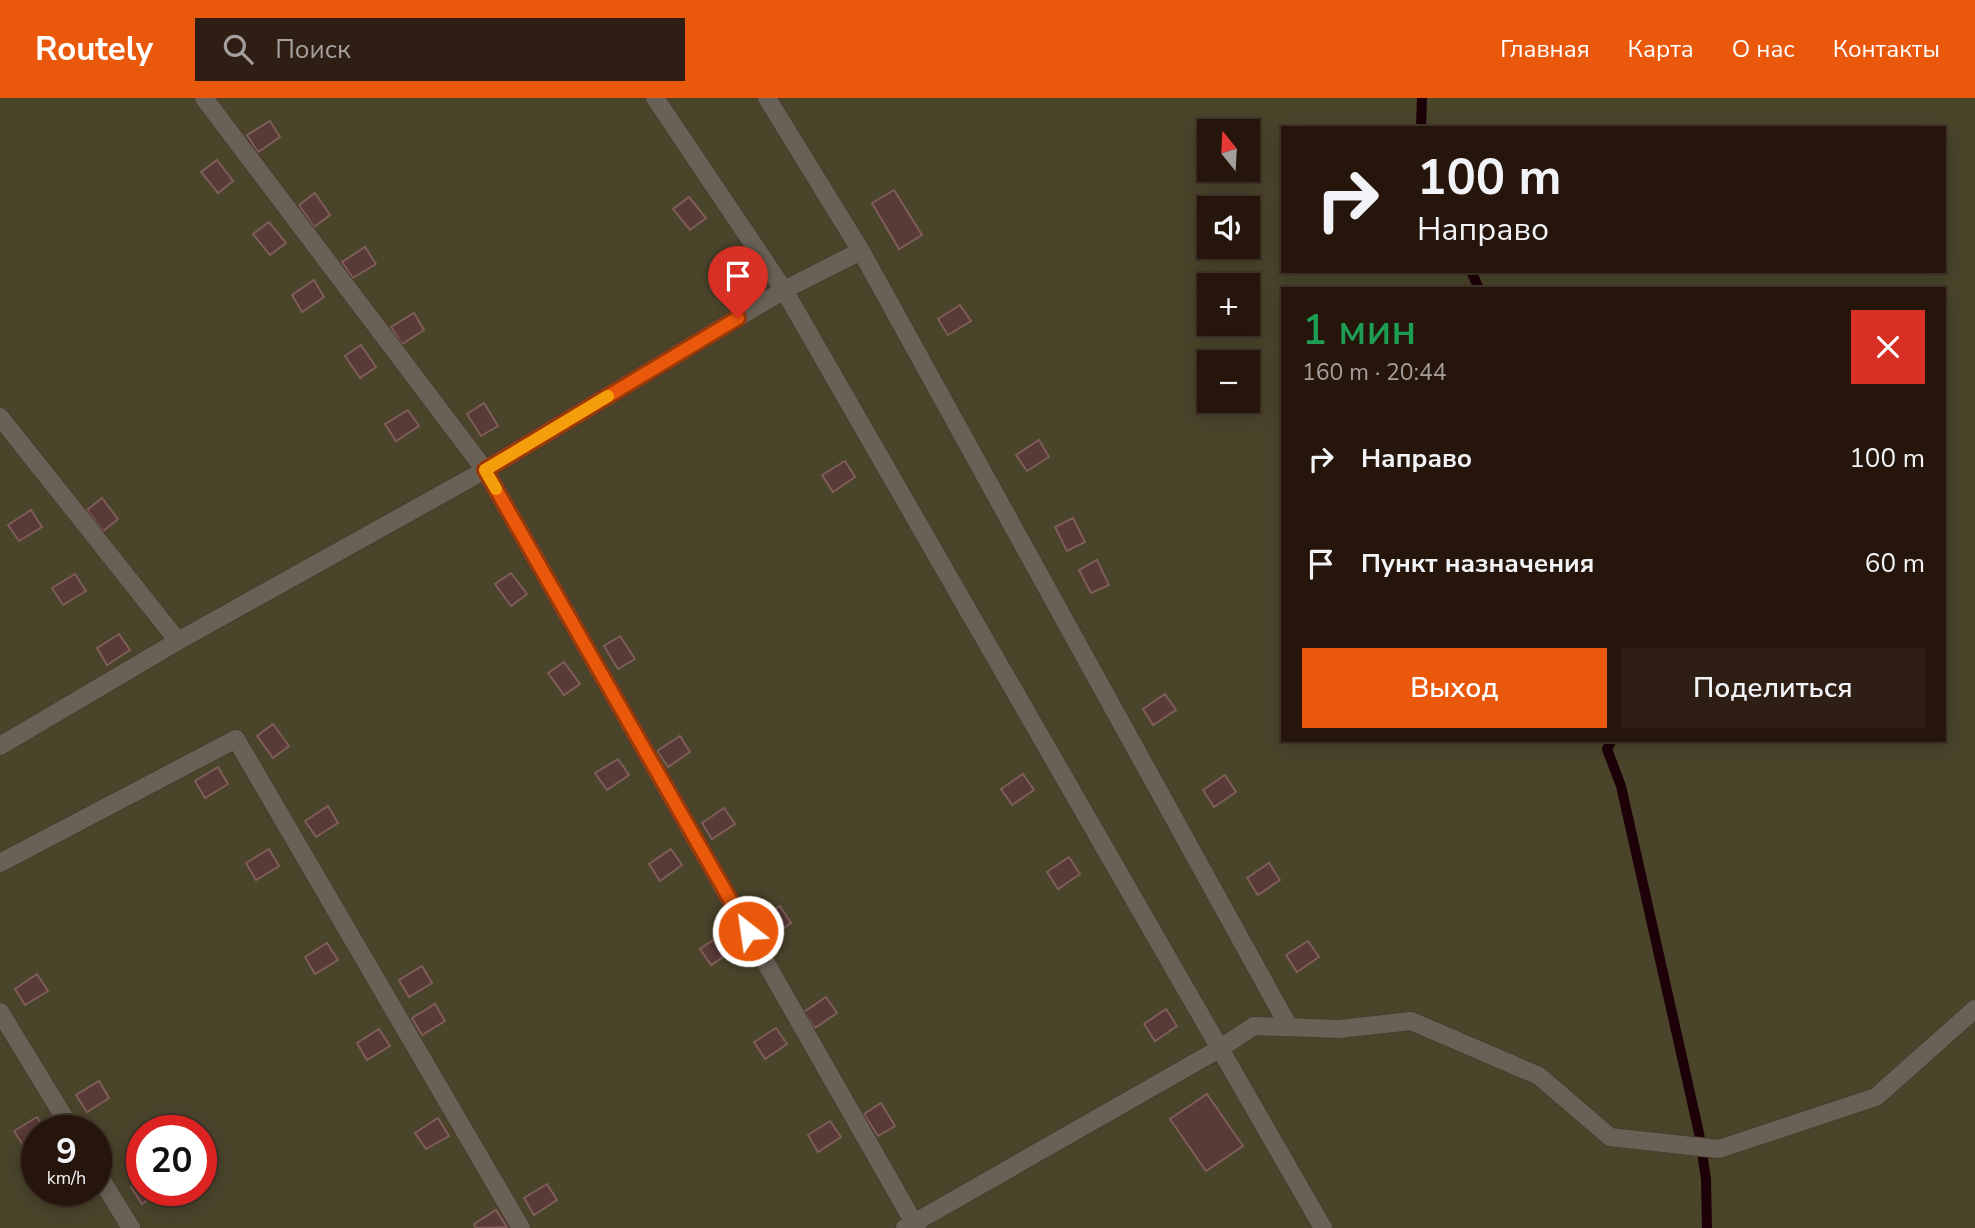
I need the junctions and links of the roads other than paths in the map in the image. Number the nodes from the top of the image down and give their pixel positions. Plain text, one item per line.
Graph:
1 (204, 98) edge
2 (655, 98) edge
3 (767, 98) edge
4 (861, 251) junction
5 (785, 290) junction
6 (0, 418) edge
7 (485, 470) junction
8 (178, 641) junction
9 (0, 746) edge
10 (0, 863) edge
11 (1975, 1009) edge
12 (0, 1012) edge
13 (1289, 1027) junction
14 (1219, 1049) junction
15 (63, 1115) edge
16 (112, 1197) edge
17 (912, 1226) edge
18 (131, 1228) edge
19 (521, 1228) edge
20 (1323, 1228) edge

1 - 7 lane
2 - 5 lane
3 - 4 lane
4 - 5 lane
4 - 13 lane
5 - 7 lane
5 - 14 lane
6 - 8 lane
7 - 8 lane
7 - 17 lane
8 - 9 lane
10 - 19 lane
11 - 13 lane
12 - 15 lane
13 - 14 lane
14 - 17 lane
14 - 20 lane
16 - 18 lane

